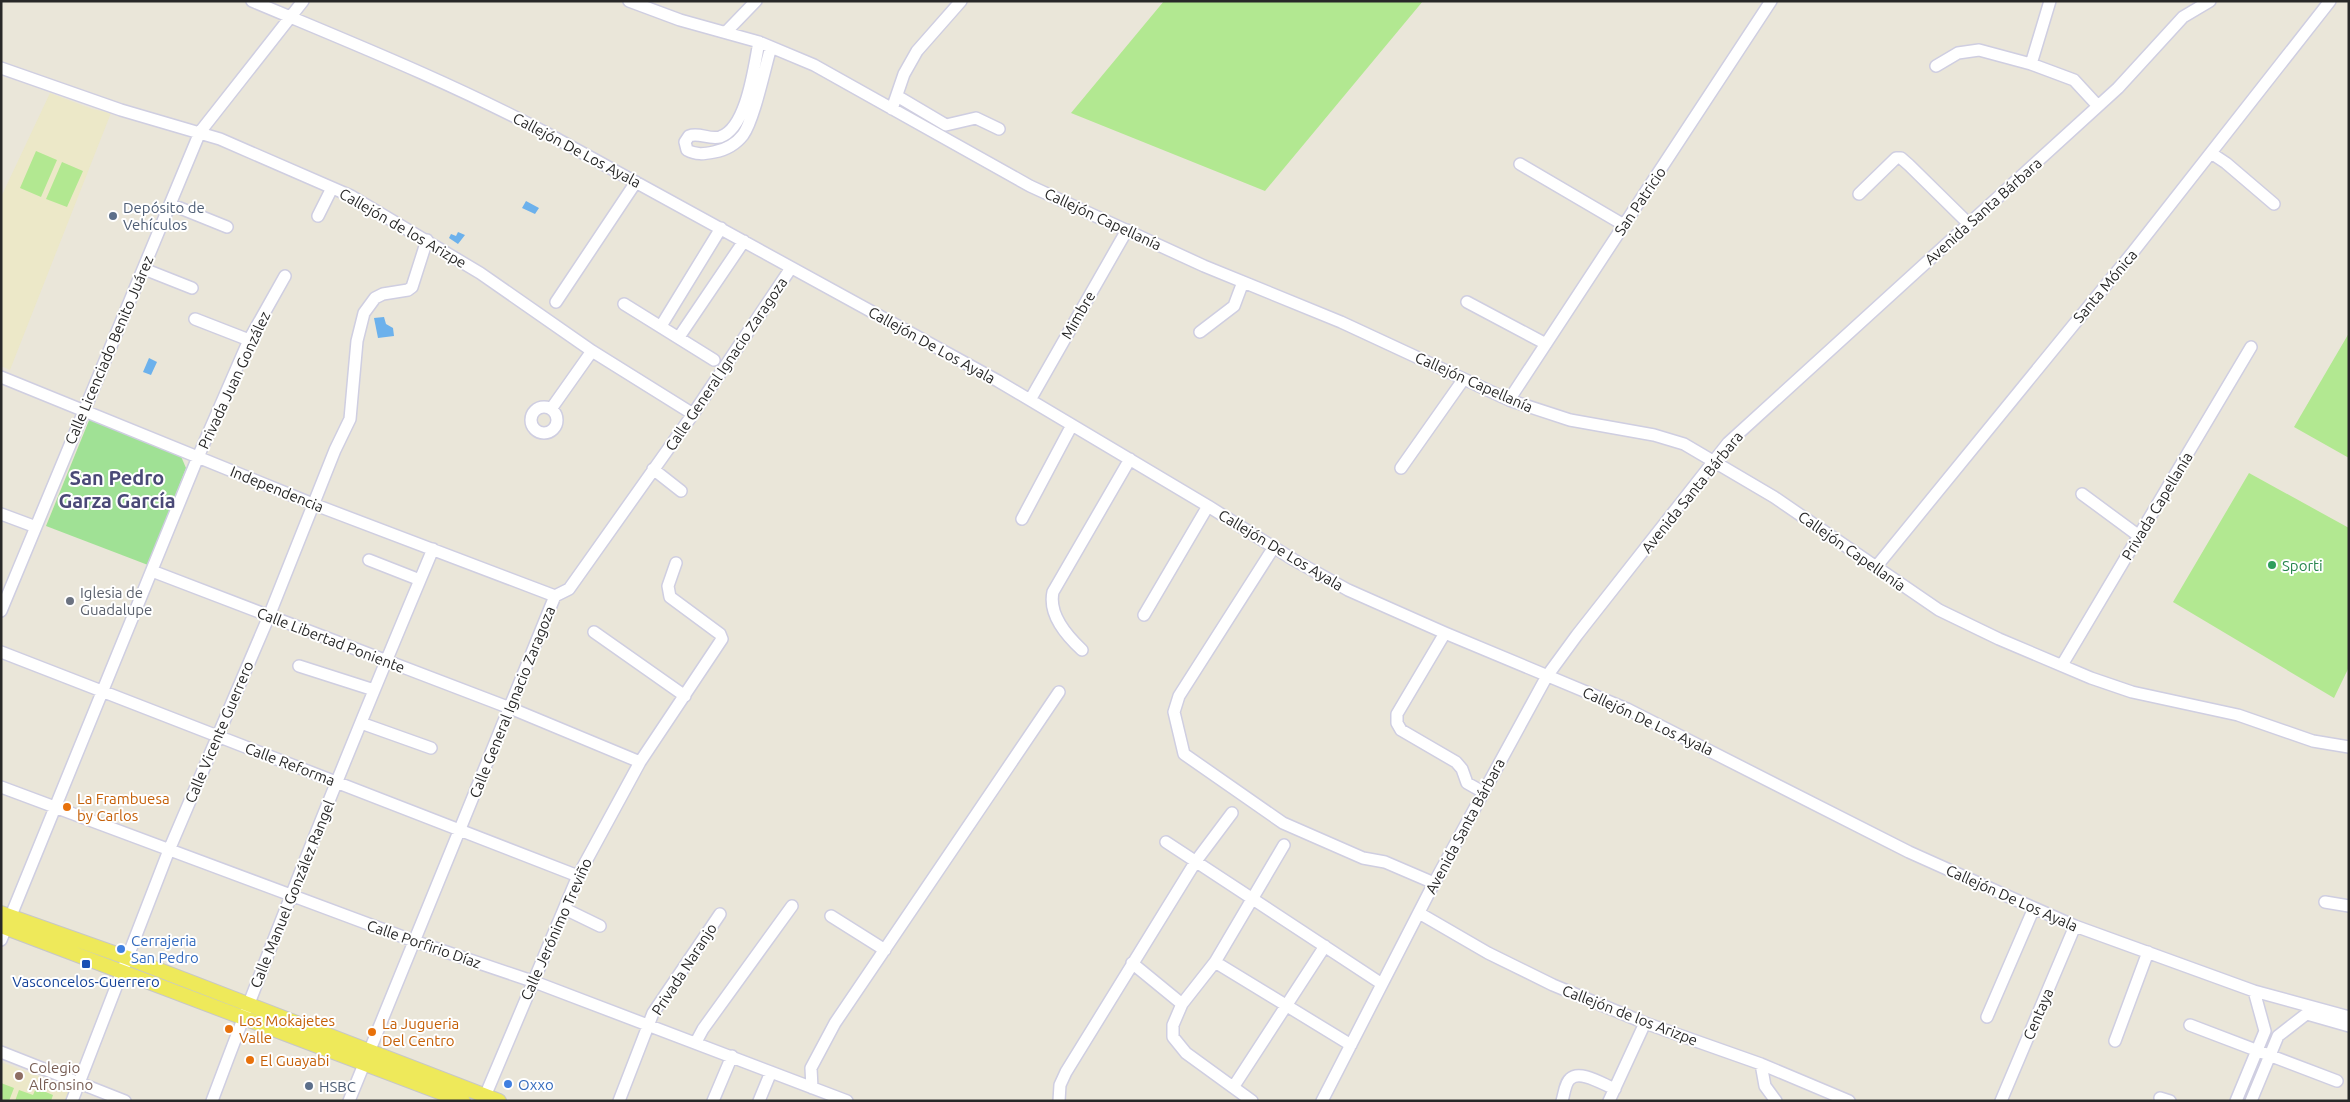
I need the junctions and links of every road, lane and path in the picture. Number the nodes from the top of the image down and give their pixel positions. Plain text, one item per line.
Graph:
1 (252, 1) edge
2 (303, 1) edge
3 (629, 1) edge
4 (756, 1) edge
5 (961, 1) edge
6 (1771, 1) edge
7 (2050, 1) edge
8 (2330, 1) edge
9 (2203, 3) edge
10 (291, 17) junction
11 (726, 32) junction
12 (759, 42) junction
13 (771, 47) junction
14 (2031, 64) junction
15 (1936, 66) dead end
16 (1, 68) edge
17 (757, 77) junction
18 (897, 96) junction
19 (2098, 106) junction
20 (892, 109) junction
21 (999, 129) dead end
22 (200, 132) junction
23 (2211, 153) junction
24 (1520, 164) dead end
25 (636, 182) junction
26 (332, 188) junction
27 (1859, 194) dead end
28 (170, 204) junction
29 (2274, 204) dead end
30 (318, 216) dead end
31 (1969, 224) junction
32 (1624, 225) junction
33 (227, 227) dead end
34 (721, 228) junction
35 (1127, 230) junction
36 (427, 240) junction
37 (744, 241) junction
38 (791, 268) junction
39 (144, 269) junction
40 (285, 276) dead end
41 (1243, 282) junction
42 (192, 288) dead end
43 (556, 302) dead end
44 (1467, 302) dead end
45 (624, 304) dead end
46 (195, 320) dead end
47 (661, 326) junction
48 (1200, 332) dead end
49 (679, 337) junction
50 (249, 340) junction
51 (1546, 344) junction
52 (2252, 347) dead end
53 (592, 352) junction
54 (714, 360) dead end
55 (1, 377) edge
56 (1463, 380) junction
57 (1030, 400) junction
58 (1509, 400) junction
59 (84, 410) junction
60 (551, 410) dead end
61 (694, 414) junction
62 (1072, 425) junction
63 (198, 457) junction
64 (1130, 459) junction
65 (1715, 460) junction
66 (1402, 468) dead end
67 (653, 469) junction
68 (681, 491) dead end
69 (2082, 494) dead end
70 (313, 504) junction
71 (1208, 506) junction
72 (1, 514) edge
73 (1022, 519) dead end
74 (36, 527) junction
75 (2138, 536) junction
76 (1274, 547) junction
77 (433, 550) junction
78 (369, 560) dead end
79 (676, 563) dead end
80 (1876, 567) junction
81 (152, 571) junction
82 (420, 580) junction
83 (555, 596) junction
84 (1, 611) edge
85 (1144, 615) dead end
86 (269, 616) junction
87 (594, 632) dead end
88 (1444, 633) junction
89 (1082, 650) dead end
90 (1, 652) edge
91 (386, 661) junction
92 (2062, 665) junction
93 (299, 666) dead end
94 (1547, 676) junction
95 (374, 690) junction
96 (103, 692) junction
97 (1059, 692) dead end
98 (685, 696) junction
99 (510, 708) junction
100 (361, 723) junction
101 (218, 736) junction
102 (2349, 747) edge
103 (431, 748) dead end
104 (640, 762) junction
105 (338, 783) junction
106 (1, 787) edge
107 (1483, 792) junction
108 (55, 808) junction
109 (1232, 813) dead end
110 (460, 830) junction
111 (1166, 842) dead end
112 (1284, 845) dead end
113 (169, 850) junction
114 (1196, 861) junction
115 (578, 876) junction
116 (1434, 883) junction
117 (292, 896) junction
118 (1253, 899) junction
119 (2325, 902) dead end
120 (792, 906) dead end
121 (2349, 906) edge
122 (2034, 908) junction
123 (565, 909) junction
124 (1419, 913) junction
125 (720, 914) dead end
126 (831, 916) dead end
127 (4, 925) edge
128 (600, 926) dead end
129 (2075, 926) junction
130 (414, 941) junction
131 (1325, 946) junction
132 (884, 950) junction
133 (2148, 952) junction
134 (128, 958) junction
135 (1215, 962) junction
136 (1132, 963) junction
137 (122, 972) junction
138 (532, 982) junction
139 (1382, 984) junction
140 (2254, 991) junction
141 (1182, 1004) junction
142 (1286, 1006) junction
143 (246, 1011) junction
144 (2310, 1011) junction
145 (1987, 1017) dead end
146 (2349, 1017) edge
147 (1645, 1023) junction
148 (649, 1025) junction
149 (2190, 1025) dead end
150 (2349, 1026) edge
151 (2265, 1031) junction
152 (2278, 1036) junction
153 (2115, 1041) dead end
154 (696, 1042) junction
155 (1351, 1045) junction
156 (2257, 1051) junction
157 (1, 1052) edge
158 (2270, 1055) junction
159 (732, 1056) junction
160 (367, 1057) junction
161 (1761, 1064) junction
162 (771, 1072) junction
163 (2337, 1081) dead end
164 (79, 1084) junction
165 (1234, 1086) junction
166 (812, 1088) junction
167 (1615, 1089) junction
168 (484, 1098) edge
169 (72, 1101) edge
170 (125, 1101) edge
171 (212, 1101) edge
172 (348, 1101) edge
173 (463, 1101) edge
174 (499, 1101) edge
175 (619, 1101) edge
176 (713, 1101) edge
177 (759, 1101) edge
178 (846, 1101) edge
179 (1059, 1101) edge
180 (1252, 1101) edge
181 (1322, 1101) edge
182 (1562, 1101) edge
183 (1609, 1101) edge
184 (1776, 1101) edge
185 (1849, 1101) edge
186 (2001, 1101) edge
187 (2236, 1101) edge
188 (2251, 1101) edge

1 - 10 street, Callejón De Los Ayala
2 - 10 street, Calle Licenciado Benito Juárez
3 - 11 street, Callejón Capellanía
4 - 11 street
5 - 18 street
6 - 32 street, San Patricio
7 - 14 street
8 - 23 street, Santa Mónica
9 - 19 street, Avenida Santa Bárbara
10 - 22 street, Calle Licenciado Benito Juárez
10 - 25 street, Callejón De Los Ayala
11 - 12 street, Callejón Capellanía
12 - 13 street, Callejón Capellanía
12 - 17 street
13 - 17 street
13 - 20 street, Callejón Capellanía
14 - 15 street
14 - 19 street
16 - 22 street, Callejón de los Arizpe
17 - 17 street
18 - 20 street
18 - 21 street
19 - 31 street, Avenida Santa Bárbara
20 - 35 street, Callejón Capellanía
22 - 26 street, Callejón de los Arizpe
22 - 28 street, Calle Licenciado Benito Juárez
23 - 29 street
23 - 80 street, Santa Mónica
24 - 32 street
25 - 34 street, Callejón De Los Ayala
25 - 43 street
26 - 30 street
26 - 36 street, Callejón de los Arizpe
27 - 31 street
28 - 33 street
28 - 39 street, Calle Licenciado Benito Juárez
31 - 65 street, Avenida Santa Bárbara
32 - 51 street, San Patricio
34 - 37 street, Callejón De Los Ayala
34 - 47 street
35 - 41 street, Callejón Capellanía
35 - 57 street, Mimbre
36 - 53 street, Callejón de los Arizpe
36 - 70 street, Calle Vicente Guerrero
37 - 38 street, Callejón De Los Ayala
37 - 49 street
38 - 57 street, Callejón De Los Ayala
38 - 61 street, Calle General Ignacio Zaragoza
39 - 42 street
39 - 59 street, Calle Licenciado Benito Juárez
40 - 50 street, Privada Juan González
41 - 48 street
41 - 56 street, Callejón Capellanía
44 - 51 street
45 - 47 street
46 - 50 street
47 - 49 street
49 - 54 street
50 - 63 street, Privada Juan González
51 - 58 street, San Patricio
52 - 75 street, Privada Capellanía
53 - 60 street
53 - 61 street, Callejón de los Arizpe
55 - 59 street, Independencia
56 - 58 street, Callejón Capellanía
56 - 66 street
57 - 62 street, Callejón De Los Ayala
58 - 65 street, Callejón Capellanía
59 - 63 street, Independencia
59 - 74 street, Calle Licenciado Benito Juárez
61 - 67 street, Calle General Ignacio Zaragoza
62 - 64 street, Callejón De Los Ayala
62 - 73 street
63 - 70 street, Independencia
63 - 81 street, Privada Juan González
64 - 71 street, Callejón De Los Ayala
64 - 89 street
65 - 80 street, Callejón Capellanía
65 - 94 street, Avenida Santa Bárbara
67 - 68 street
67 - 83 street, Calle General Ignacio Zaragoza
69 - 75 street
70 - 77 street, Independencia
70 - 86 street, Calle Vicente Guerrero
71 - 76 street, Callejón De Los Ayala
71 - 85 street
72 - 74 street
74 - 84 street, Calle Licenciado Benito Juárez
75 - 92 street, Privada Capellanía
76 - 88 street, Callejón De Los Ayala
76 - 116 street
77 - 82 street, Calle Manuel González Rangel
77 - 83 street, Independencia
78 - 82 street
79 - 98 street, Calle Jerónimo Treviño
80 - 92 street, Callejón Capellanía
81 - 86 street, Calle Libertad Poniente
81 - 96 street, Privada Juan González
82 - 91 street, Calle Manuel González Rangel
83 - 99 street, Calle General Ignacio Zaragoza
86 - 91 street, Calle Libertad Poniente
86 - 101 street, Calle Vicente Guerrero
87 - 98 street
88 - 94 street, Callejón De Los Ayala
88 - 107 street
90 - 96 street, Calle Reforma
91 - 95 street, Calle Manuel González Rangel
91 - 99 street, Calle Libertad Poniente
92 - 102 street, Callejón Capellanía
93 - 95 street
94 - 107 street, Avenida Santa Bárbara
94 - 122 street, Callejón De Los Ayala
95 - 100 street, Calle Manuel González Rangel
96 - 101 street, Calle Reforma
96 - 108 street, Privada Juan González
97 - 132 street
98 - 104 street, Calle Jerónimo Treviño
99 - 104 street, Calle Libertad Poniente
99 - 110 street, Calle General Ignacio Zaragoza
100 - 103 street
100 - 105 street, Calle Manuel González Rangel
101 - 105 street, Calle Reforma
101 - 113 street, Calle Vicente Guerrero
104 - 115 street, Calle Jerónimo Treviño
105 - 110 street, Calle Reforma
105 - 117 street, Calle Manuel González Rangel
106 - 108 street, Calle Porfirio Díaz
107 - 116 street, Avenida Santa Bárbara
108 - 113 street, Calle Porfirio Díaz
108 - 127 street, Privada Juan González
109 - 114 street
110 - 115 street, Calle Reforma
110 - 130 street, Calle General Ignacio Zaragoza
111 - 114 street
112 - 118 street
113 - 117 street, Calle Porfirio Díaz
113 - 134 street, Calle Vicente Guerrero
114 - 118 street
114 - 136 street
115 - 123 street, Calle Jerónimo Treviño
116 - 124 street, Avenida Santa Bárbara
117 - 130 street, Calle Porfirio Díaz
117 - 143 street, Calle Manuel González Rangel
118 - 131 street
118 - 135 street
119 - 121 street
120 - 154 street
122 - 129 street, Callejón De Los Ayala
122 - 145 street
123 - 128 street
123 - 138 street, Calle Jerónimo Treviño
124 - 139 street, Avenida Santa Bárbara
124 - 147 street, Callejón de los Arizpe
125 - 148 street, Privada Naranjo
126 - 132 street
127 - 134 main road
127 - 137 main road
129 - 133 street, Callejón De Los Ayala
129 - 186 street, Centaya
130 - 138 street, Calle Porfirio Díaz
130 - 160 street, Calle General Ignacio Zaragoza
131 - 139 street
131 - 142 street
132 - 166 street
133 - 140 street, Callejón De Los Ayala
133 - 153 street
134 - 137 street, Calle Vicente Guerrero
134 - 143 main road
135 - 141 street
135 - 142 street
136 - 141 street
136 - 179 street
137 - 143 main road
137 - 164 street, Calle Vicente Guerrero
138 - 148 street, Calle Porfirio Díaz
138 - 168 street, Calle Jerónimo Treviño
139 - 155 street, Avenida Santa Bárbara
140 - 144 street, Callejón De Los Ayala
140 - 151 street
141 - 165 street
142 - 155 street
142 - 165 street
143 - 160 main road
143 - 171 street, Calle Manuel González Rangel
144 - 146 street, Callejón De Los Ayala
144 - 150 street
144 - 152 street
147 - 161 street, Callejón de los Arizpe
147 - 167 street
148 - 154 street, Calle Porfirio Díaz
148 - 175 street, Privada Naranjo
149 - 156 street
151 - 152 street
151 - 156 street
152 - 158 street
154 - 159 street, Calle Porfirio Díaz
155 - 181 street, Avenida Santa Bárbara
156 - 158 street
156 - 187 street
157 - 164 street
158 - 163 street
158 - 188 street
159 - 162 street, Calle Porfirio Díaz
159 - 176 street
160 - 168 main road
160 - 172 street, Calle General Ignacio Zaragoza
160 - 173 main road
161 - 184 street
161 - 185 street, Callejón de los Arizpe
162 - 166 street, Calle Porfirio Díaz
162 - 177 street
164 - 169 street, Calle Vicente Guerrero
164 - 170 street
165 - 180 street
166 - 178 street, Calle Porfirio Díaz
167 - 182 street
167 - 183 street
168 - 174 main road

